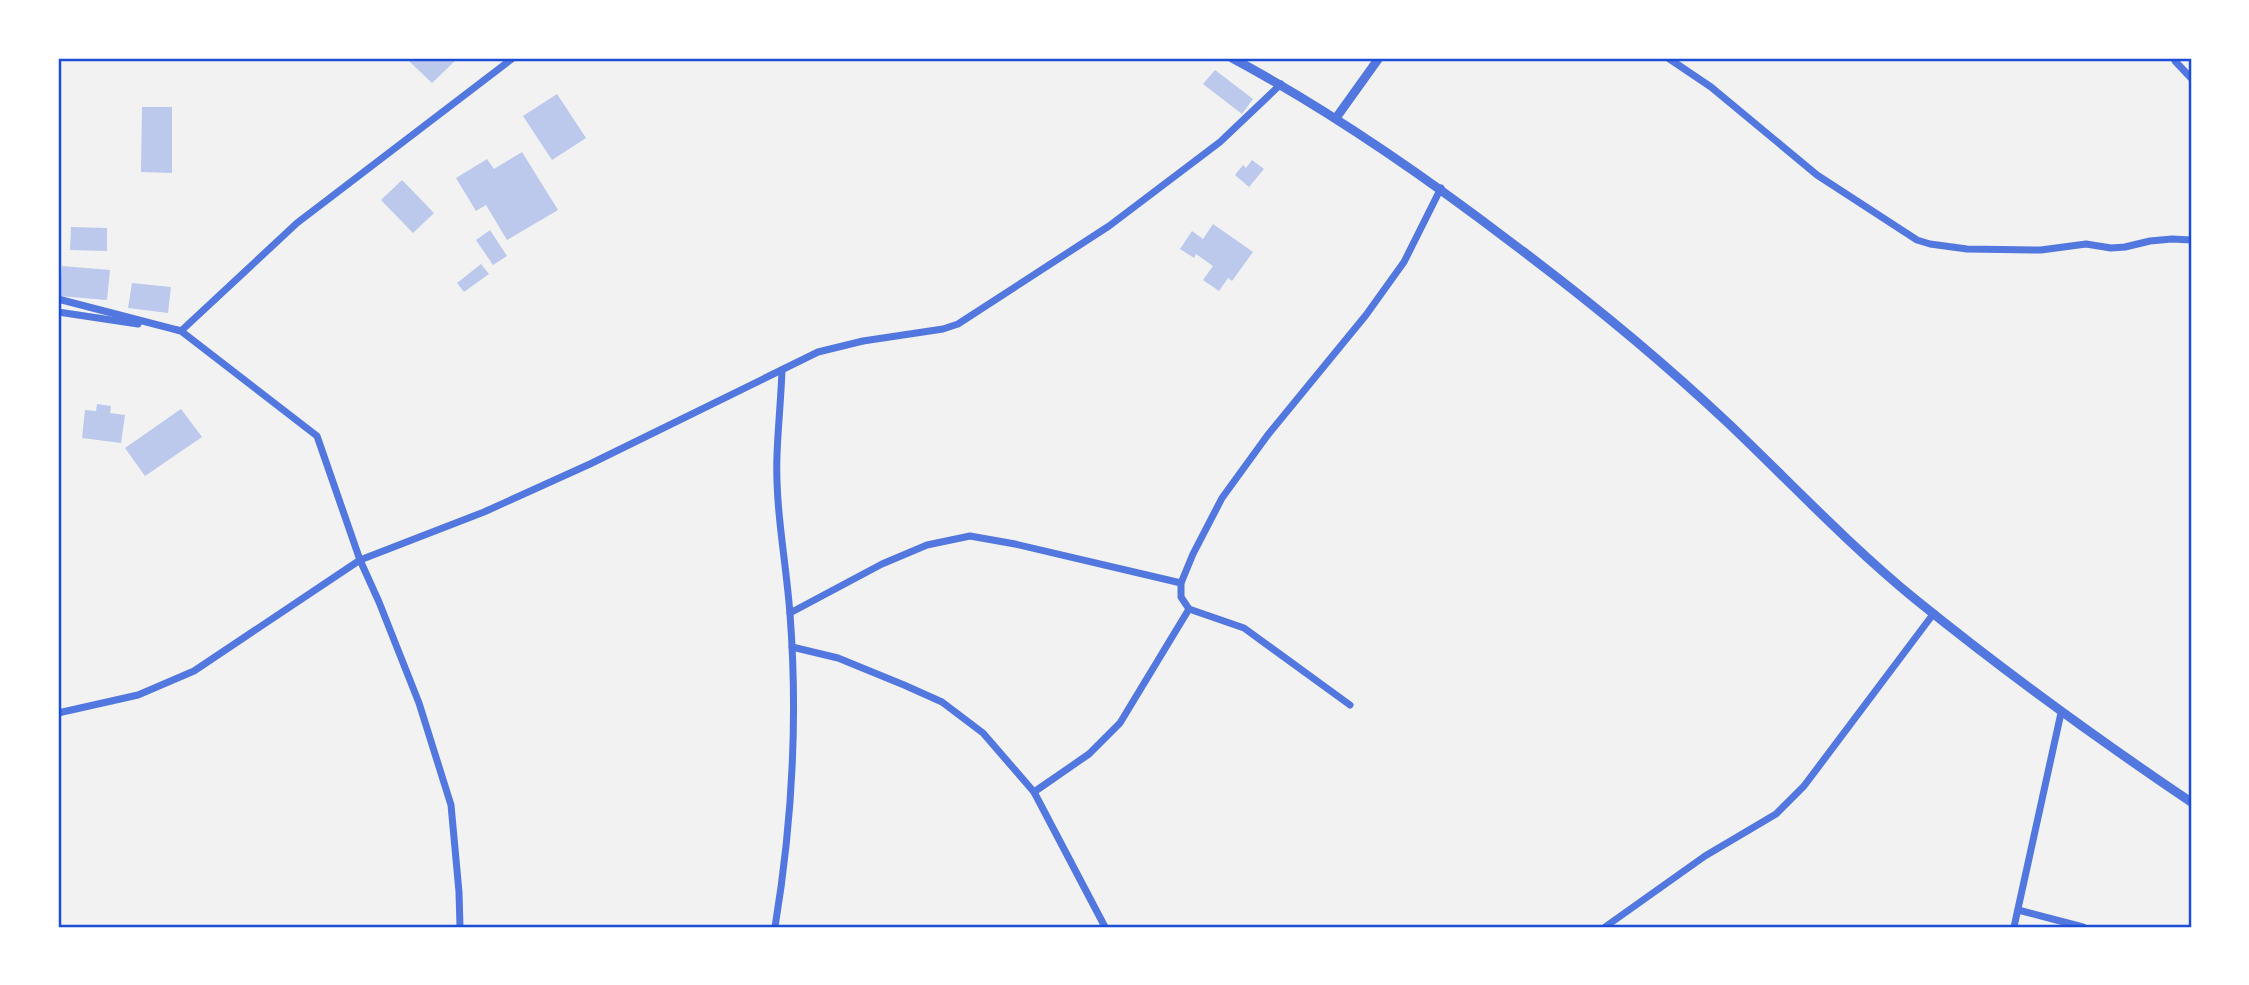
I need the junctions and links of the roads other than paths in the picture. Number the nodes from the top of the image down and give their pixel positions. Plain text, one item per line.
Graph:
1 (513, 58) edge
2 (1232, 58) edge
3 (1379, 58) edge
4 (1668, 58) edge
5 (2175, 58) edge
6 (2191, 78) edge
7 (1281, 84) junction
8 (1336, 118) junction
9 (1441, 188) junction
10 (2191, 240) edge
11 (58, 299) edge
12 (58, 312) edge
13 (181, 331) junction
14 (782, 370) junction
15 (360, 560) junction
16 (1181, 583) junction
17 (1189, 609) junction
18 (790, 613) junction
19 (1934, 613) junction
20 (792, 647) junction
21 (1350, 705) dead end
22 (58, 713) edge
23 (2061, 713) junction
24 (1034, 792) junction
25 (2191, 802) edge
26 (2018, 910) junction
27 (460, 927) edge
28 (775, 927) edge
29 (1105, 927) edge
30 (1605, 927) edge
31 (2014, 927) edge
32 (2083, 927) edge

1 - 13 street
2 - 7 street
3 - 8 street
4 - 10 street
5 - 6 street
7 - 8 street
7 - 14 street
8 - 9 street
9 - 16 street
9 - 19 street
11 - 13 street
12 - 13 street
13 - 15 street
14 - 15 street
14 - 18 street
15 - 22 street
15 - 27 street
16 - 17 street
16 - 18 street
17 - 21 street
17 - 24 street
18 - 20 street
19 - 23 street
19 - 30 street
20 - 24 street
20 - 28 street
23 - 25 street
23 - 26 street
24 - 29 street
26 - 31 street
26 - 32 street

